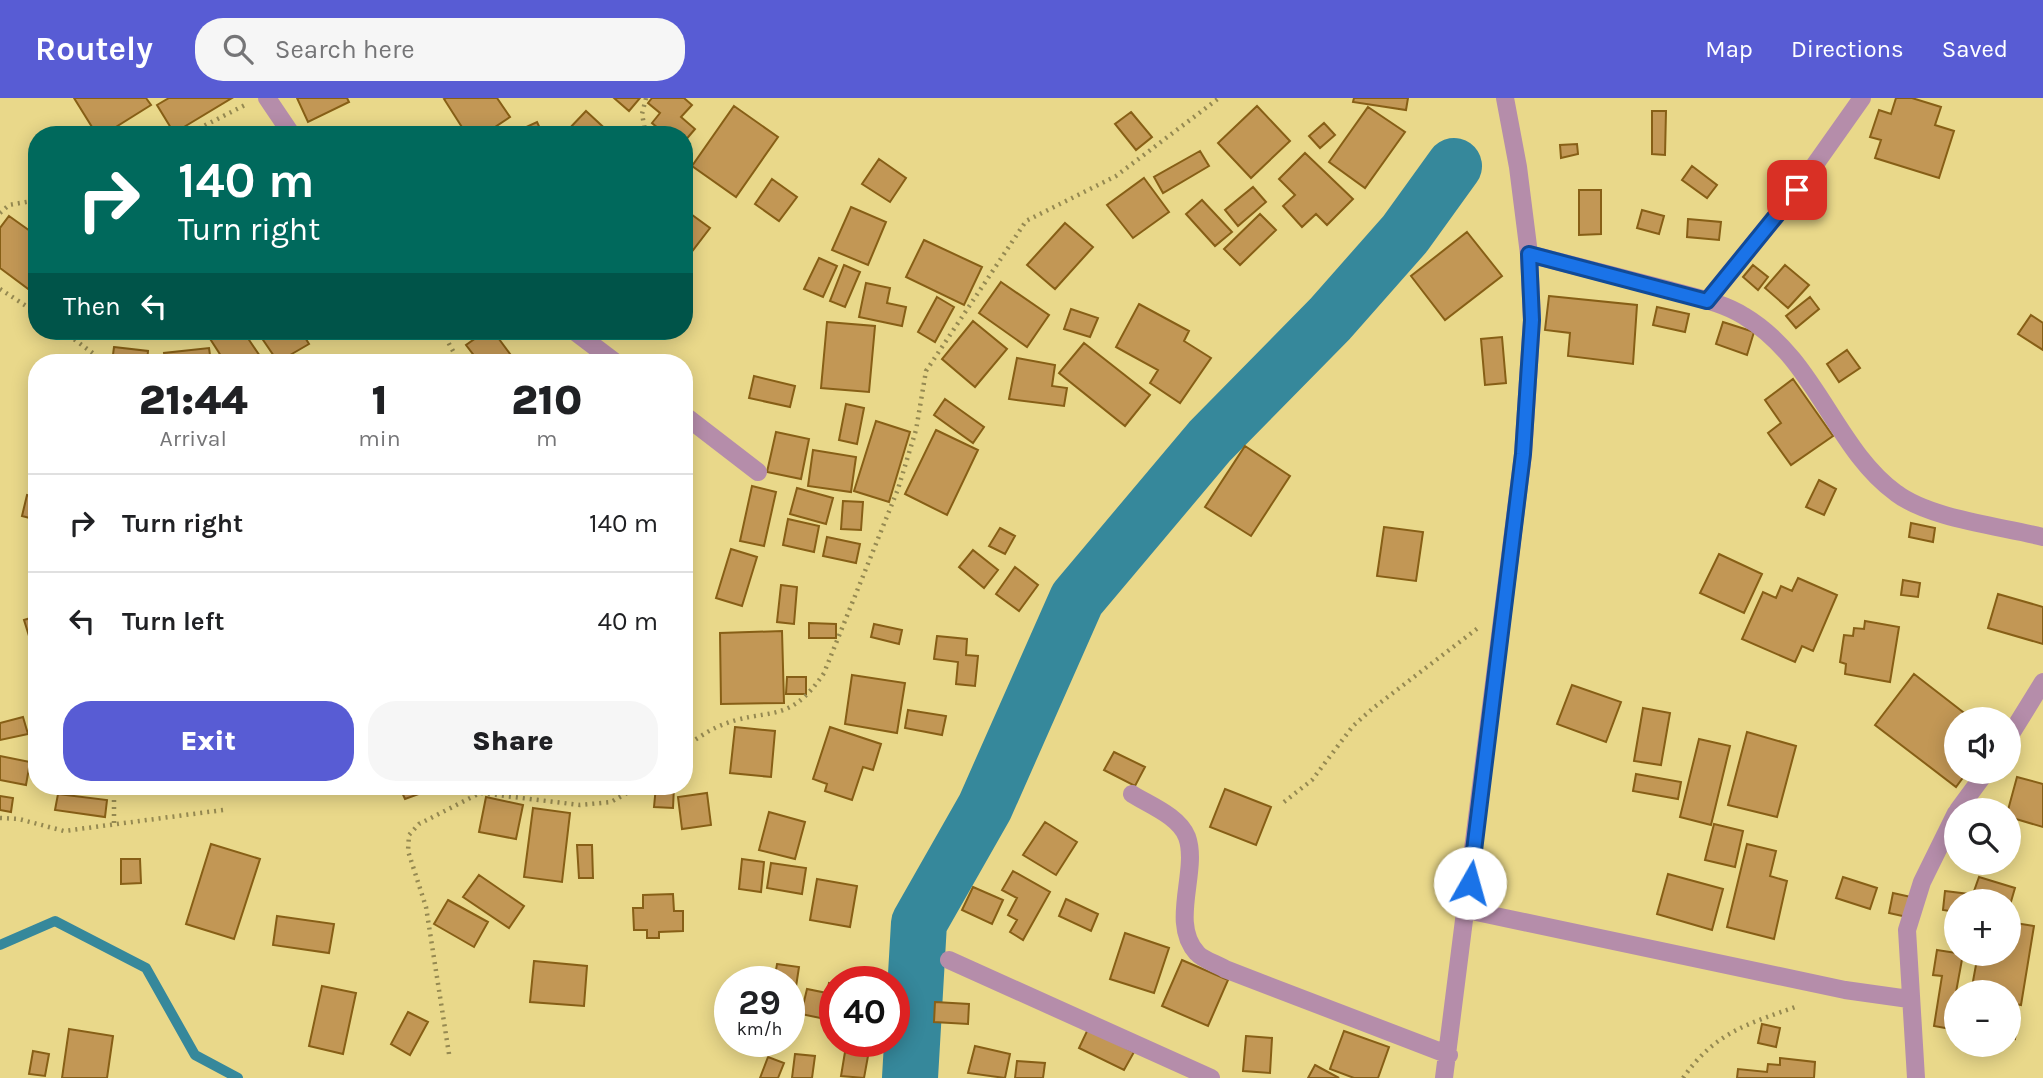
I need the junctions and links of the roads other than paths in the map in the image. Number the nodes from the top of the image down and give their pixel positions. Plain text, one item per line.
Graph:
1 (267, 98) edge
2 (1505, 98) edge
3 (1862, 98) edge
4 (286, 126) edge
5 (1529, 254) junction
6 (1707, 301) junction
7 (586, 340) edge
8 (604, 354) edge
9 (693, 422) edge
10 (758, 472) dead end
11 (2043, 537) edge
12 (2043, 682) edge
13 (2021, 718) edge
14 (1132, 794) dead end
15 (1944, 834) edge
16 (1467, 910) junction
17 (949, 960) dead end
18 (1909, 999) junction
19 (1449, 1055) junction
20 (1211, 1078) edge
21 (1444, 1078) edge
22 (1916, 1078) edge

1 - 4 street
2 - 5 street
3 - 6 street
5 - 6 street
5 - 16 street
6 - 11 street
7 - 8 street
9 - 10 street
12 - 13 street
14 - 19 street
15 - 18 street
16 - 18 street
16 - 19 street
17 - 20 street
18 - 22 street
19 - 21 street

